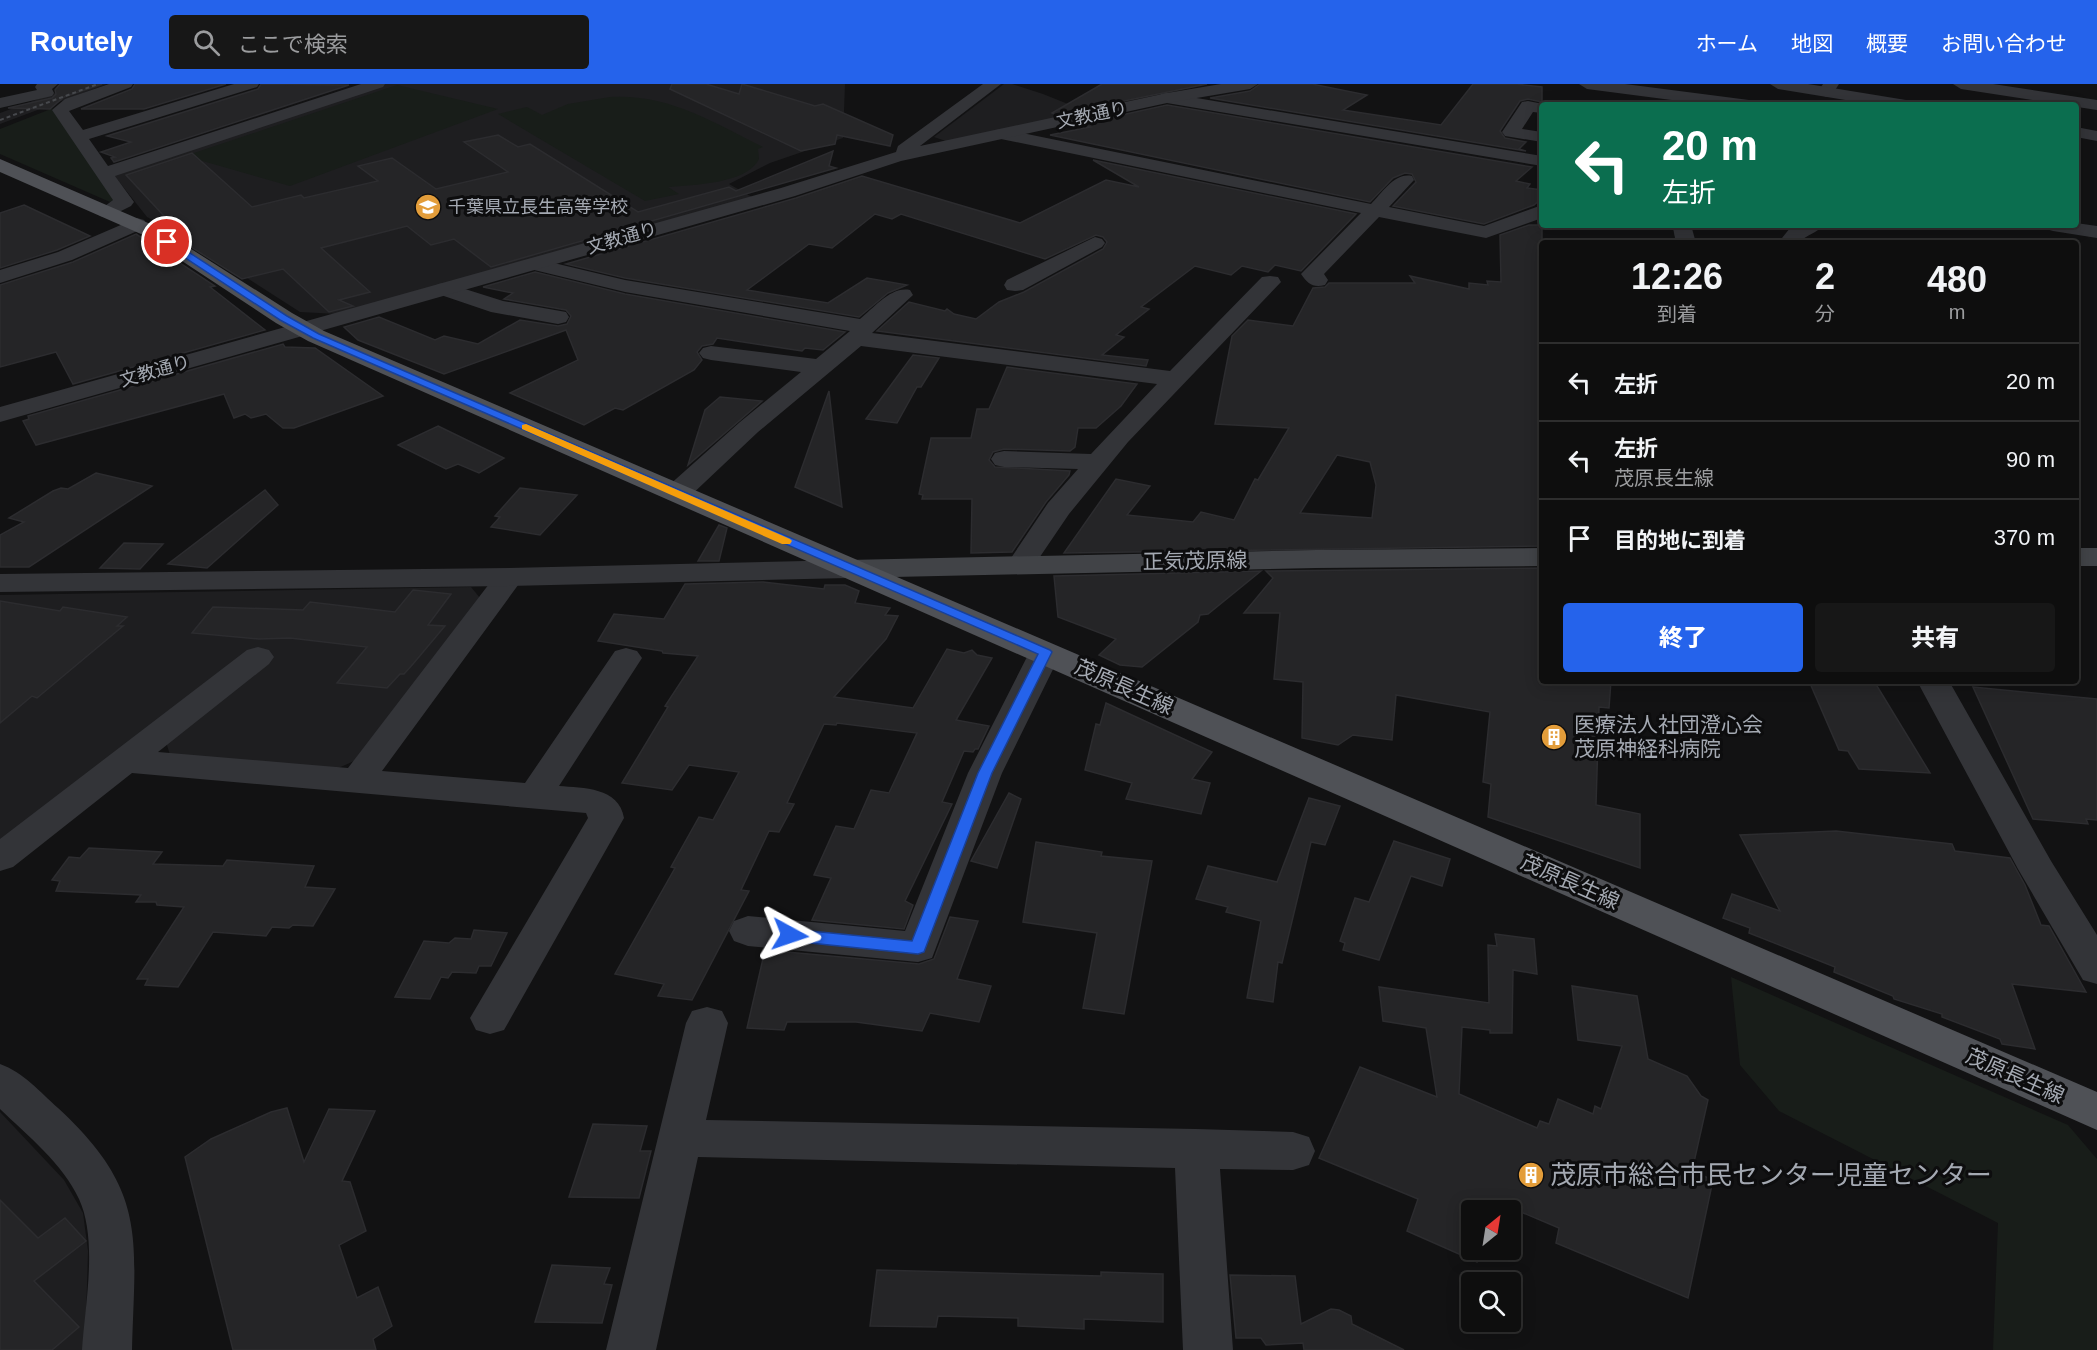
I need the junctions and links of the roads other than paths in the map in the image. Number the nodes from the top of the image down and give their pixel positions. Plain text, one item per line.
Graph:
1 (50, 84) edge
2 (125, 84) edge
3 (251, 84) edge
4 (376, 84) edge
5 (993, 84) edge
6 (1152, 84) edge
7 (1250, 84) edge
8 (1587, 84) edge
9 (1778, 84) edge
10 (1961, 84) edge
11 (1656, 88) edge
12 (1829, 88) edge
13 (1175, 97) junction
14 (1733, 102) edge
15 (1892, 102) edge
16 (2078, 102) edge
17 (2079, 102) edge
18 (0, 103) edge
19 (2097, 105) edge
20 (1539, 108) edge
21 (2079, 133) edge
22 (1002, 134) junction
23 (1539, 136) edge
24 (2097, 136) edge
25 (79, 137) junction
26 (896, 157) junction
27 (1539, 160) edge
28 (0, 165) edge
29 (105, 173) junction
30 (1405, 180) dead end
31 (1374, 211) junction
32 (1539, 211) edge
33 (107, 212) junction
34 (137, 224) junction
35 (1806, 228) edge
36 (2072, 228) edge
37 (2097, 232) edge
38 (1790, 240) edge
39 (1095, 243) dead end
40 (533, 264) junction
41 (0, 277) edge
42 (1317, 280) dead end
43 (1270, 282) dead end
44 (1015, 285) dead end
45 (446, 289) junction
46 (902, 295) dead end
47 (558, 317) dead end
48 (303, 330) junction
49 (860, 332) junction
50 (711, 353) dead end
51 (819, 367) junction
52 (1176, 379) junction
53 (0, 415) edge
54 (1004, 459) dead end
55 (1098, 462) junction
56 (677, 494) junction
57 (1539, 557) edge
58 (2079, 557) edge
59 (2097, 557) edge
60 (1021, 564) junction
61 (848, 568) junction
62 (509, 577) junction
63 (0, 583) edge
64 (1045, 652) junction
65 (258, 657) dead end
66 (626, 658) dead end
67 (1936, 684) edge
68 (126, 761) junction
69 (357, 782) junction
70 (534, 796) junction
71 (0, 858) edge
72 (748, 931) dead end
73 (2097, 969) edge
74 (490, 1018) dead end
75 (707, 1023) dead end
76 (0, 1082) edge
77 (2097, 1112) edge
78 (682, 1138) junction
79 (1196, 1148) junction
80 (1293, 1151) dead end
81 (107, 1350) edge
82 (631, 1350) edge
83 (1208, 1350) edge

1 - 18 street
2 - 25 street
3 - 25 street
4 - 29 street
5 - 26 street
6 - 13 street
7 - 13 street, 文教通り
8 - 11 street
9 - 12 street
10 - 16 street
11 - 14 street
12 - 15 street
13 - 22 street, 文教通り
13 - 27 street
17 - 19 street
20 - 23 street
21 - 24 street
22 - 26 street, 文教通り
22 - 31 street
25 - 29 street
26 - 40 street, 文教通り
28 - 33 main road, 茂原長生線
29 - 33 street
30 - 31 street
31 - 32 street
31 - 42 street
33 - 34 main road, 茂原長生線
34 - 41 street
34 - 48 main road, 茂原長生線
35 - 38 street
36 - 37 street
39 - 44 street
40 - 45 street, 文教通り
40 - 49 street
43 - 52 street
45 - 47 street
45 - 48 street, 文教通り
46 - 49 street
48 - 53 street, 文教通り
48 - 56 main road, 茂原長生線
49 - 51 street
49 - 52 street
50 - 51 street
51 - 56 street
52 - 55 street
54 - 55 street
55 - 60 street
56 - 61 main road, 茂原長生線
57 - 60 main road, 正気茂原線
58 - 59 main road
60 - 61 main road, 正気茂原線
61 - 62 street
61 - 64 main road, 茂原長生線
62 - 63 street
62 - 69 street
64 - 72 street
64 - 77 main road, 茂原長生線
65 - 68 street
66 - 70 street
67 - 73 street
68 - 69 street
68 - 71 street
69 - 70 street
70 - 74 street
75 - 78 street
76 - 81 street
78 - 79 street
78 - 82 street
79 - 80 street
79 - 83 street

